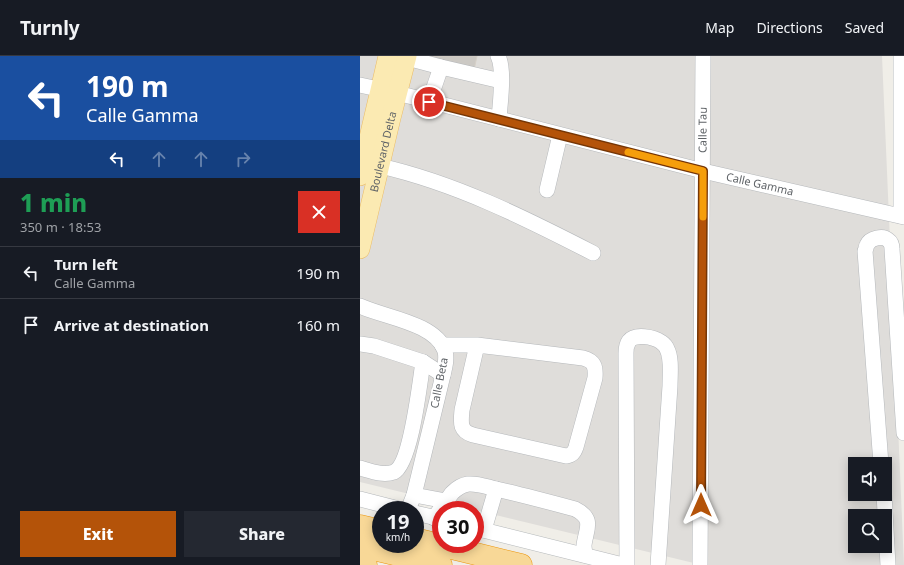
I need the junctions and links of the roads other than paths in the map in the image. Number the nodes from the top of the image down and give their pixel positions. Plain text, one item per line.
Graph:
1 (388, 56) edge
2 (498, 56) edge
3 (703, 56) edge
4 (901, 56) edge
5 (407, 57) edge
6 (441, 67) junction
7 (501, 81) junction
8 (360, 85) edge
9 (389, 91) junction
10 (429, 102) junction
11 (499, 119) junction
12 (560, 135) junction
13 (380, 166) junction
14 (703, 171) junction
15 (360, 176) edge
16 (547, 190) dead end
17 (902, 216) edge
18 (360, 248) edge
19 (593, 253) dead end
20 (360, 306) edge
21 (360, 344) edge
22 (442, 345) junction
23 (477, 345) junction
24 (423, 362) junction
25 (443, 375) junction
26 (904, 433) edge
27 (881, 457) edge
28 (360, 468) edge
29 (496, 489) junction
30 (414, 495) junction
31 (360, 499) edge
32 (412, 501) edge
33 (446, 501) joint
34 (884, 501) edge
35 (372, 502) edge
36 (484, 519) edge
37 (360, 526) edge
38 (372, 529) edge
39 (484, 530) edge
40 (424, 541) edge
41 (360, 546) edge
42 (585, 555) junction
43 (360, 564) edge
44 (366, 565) edge
45 (441, 565) edge
46 (521, 565) edge
47 (624, 565) edge
48 (627, 565) edge
49 (658, 565) edge
50 (700, 565) edge
51 (888, 565) edge

1 - 9 main road, Boulevard Delta
2 - 7 street
3 - 14 street, Calle Tau
4 - 17 street
5 - 6 street
5 - 9 main road, Boulevard Delta
6 - 7 street
6 - 10 street
7 - 11 street
8 - 9 street, Calle Gamma
9 - 10 street, Calle Gamma
9 - 13 main road, Boulevard Delta
9 - 15 main road, Boulevard Delta
10 - 11 street, Calle Gamma
11 - 12 street, Calle Gamma
12 - 14 street, Calle Gamma
12 - 16 street
13 - 18 main road, Boulevard Delta
13 - 19 street
14 - 17 street, Calle Gamma
14 - 50 street, Calle Tau
20 - 22 street, Calle Beta
21 - 24 street
22 - 23 street
22 - 25 street, Calle Beta
23 - 23 street
24 - 25 street
24 - 28 street
25 - 30 street, Calle Beta
26 - 27 street
29 - 33 street
29 - 36 street
29 - 42 street
30 - 32 street, Calle Beta
30 - 33 street
31 - 35 street
34 - 51 street
37 - 38 highway
39 - 42 street
40 - 46 highway
41 - 45 highway
42 - 47 street
43 - 44 highway
48 - 49 street

